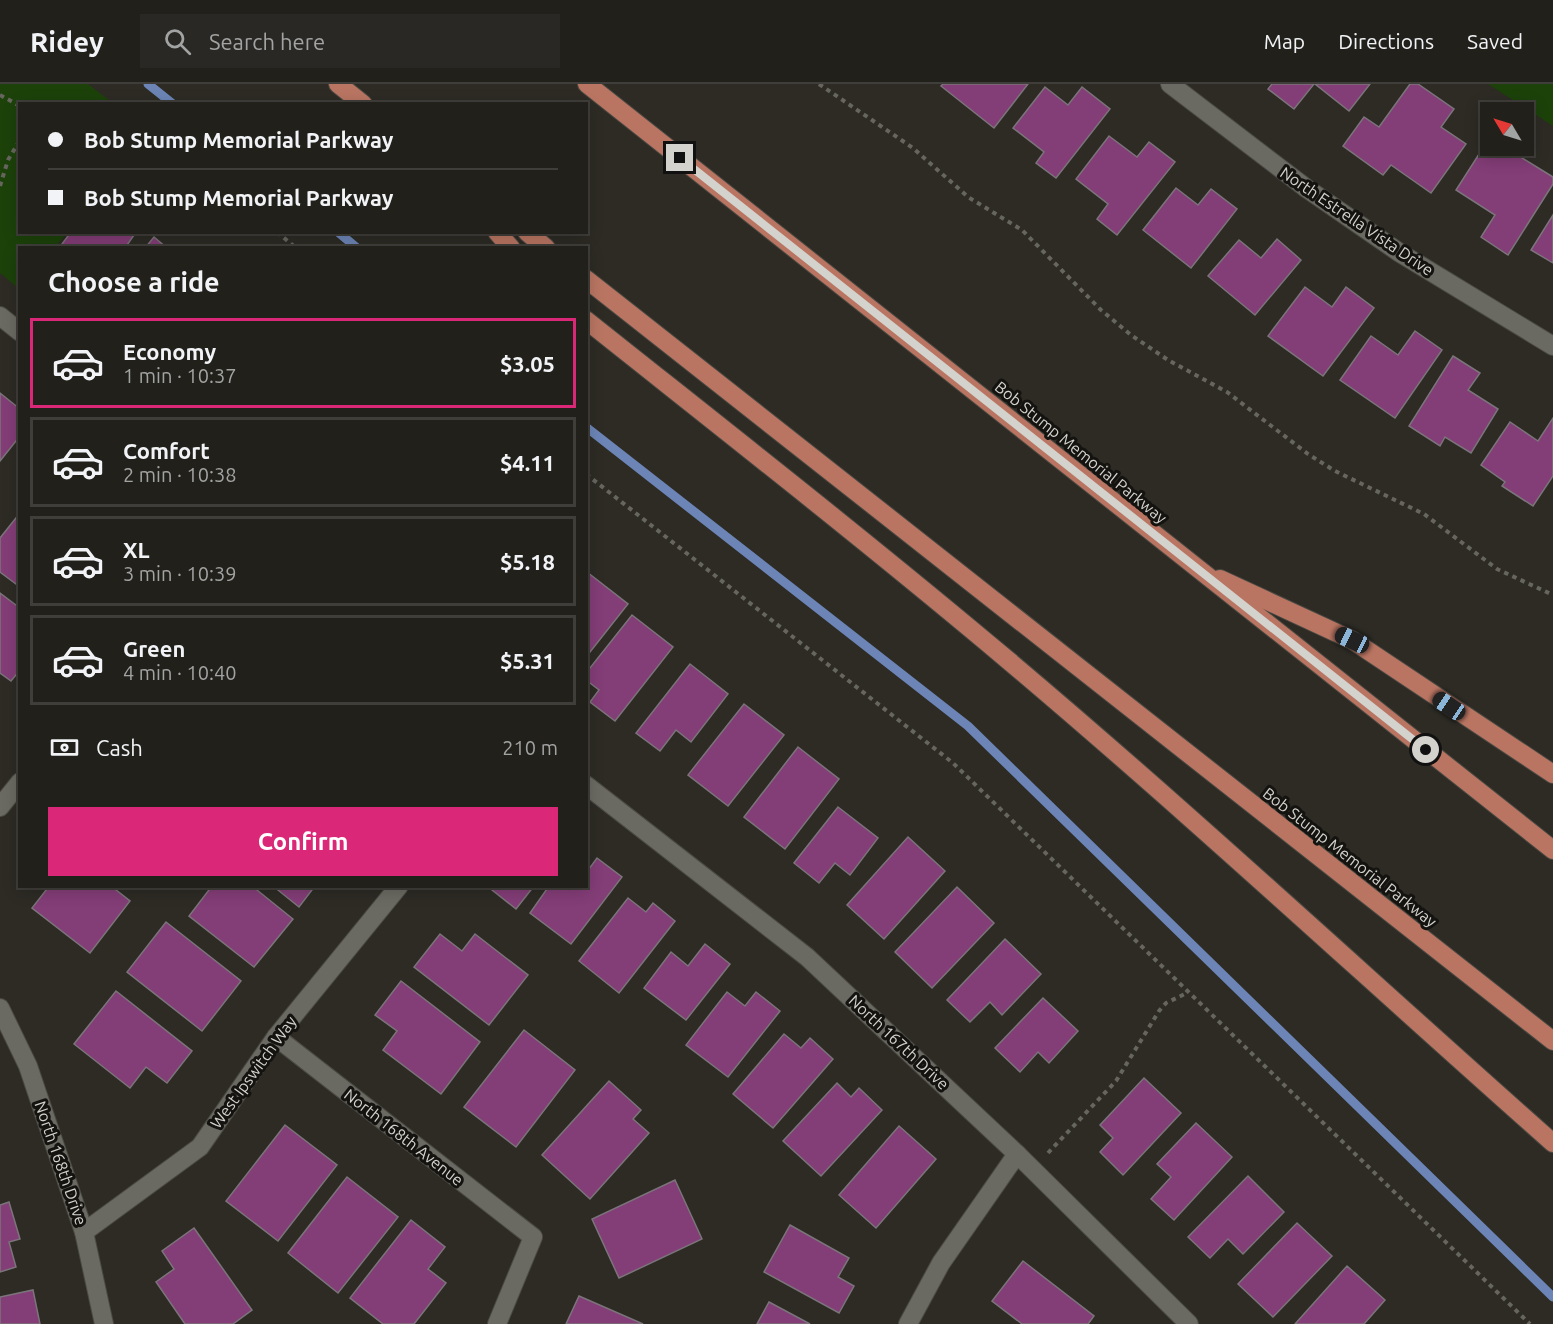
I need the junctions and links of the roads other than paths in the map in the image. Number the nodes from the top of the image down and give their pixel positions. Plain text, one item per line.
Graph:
1 (338, 84) edge
2 (587, 84) edge
3 (1170, 84) edge
4 (360, 102) edge
5 (499, 234) edge
6 (529, 234) edge
7 (510, 246) edge
8 (544, 246) edge
9 (588, 281) edge
10 (0, 316) edge
11 (588, 322) edge
12 (18, 330) edge
13 (1553, 346) edge
14 (1191, 565) junction
15 (1553, 774) edge
16 (18, 784) edge
17 (588, 787) edge
18 (0, 807) edge
19 (1553, 850) edge
20 (397, 888) edge
21 (0, 1008) edge
22 (276, 1037) junction
23 (1553, 1041) edge
24 (1553, 1143) edge
25 (1017, 1154) junction
26 (84, 1232) junction
27 (104, 1324) edge
28 (497, 1324) edge
29 (908, 1324) edge
30 (1189, 1324) edge

1 - 4 highway
2 - 14 highway, Bob Stump Memorial Parkway
3 - 13 street, North Estrella Vista Drive
5 - 7 highway
6 - 8 highway
9 - 23 highway, Bob Stump Memorial Parkway
10 - 12 street
11 - 24 highway
14 - 15 highway
14 - 19 highway, Bob Stump Memorial Parkway
16 - 18 street
17 - 25 street, North 167th Drive
20 - 22 street, West Ipswitch Way
21 - 26 street, North 168th Drive
22 - 26 street, West Ipswitch Way
22 - 28 street, North 168th Avenue
25 - 29 street
25 - 30 street, North 167th Drive
26 - 27 street, North 168th Drive

